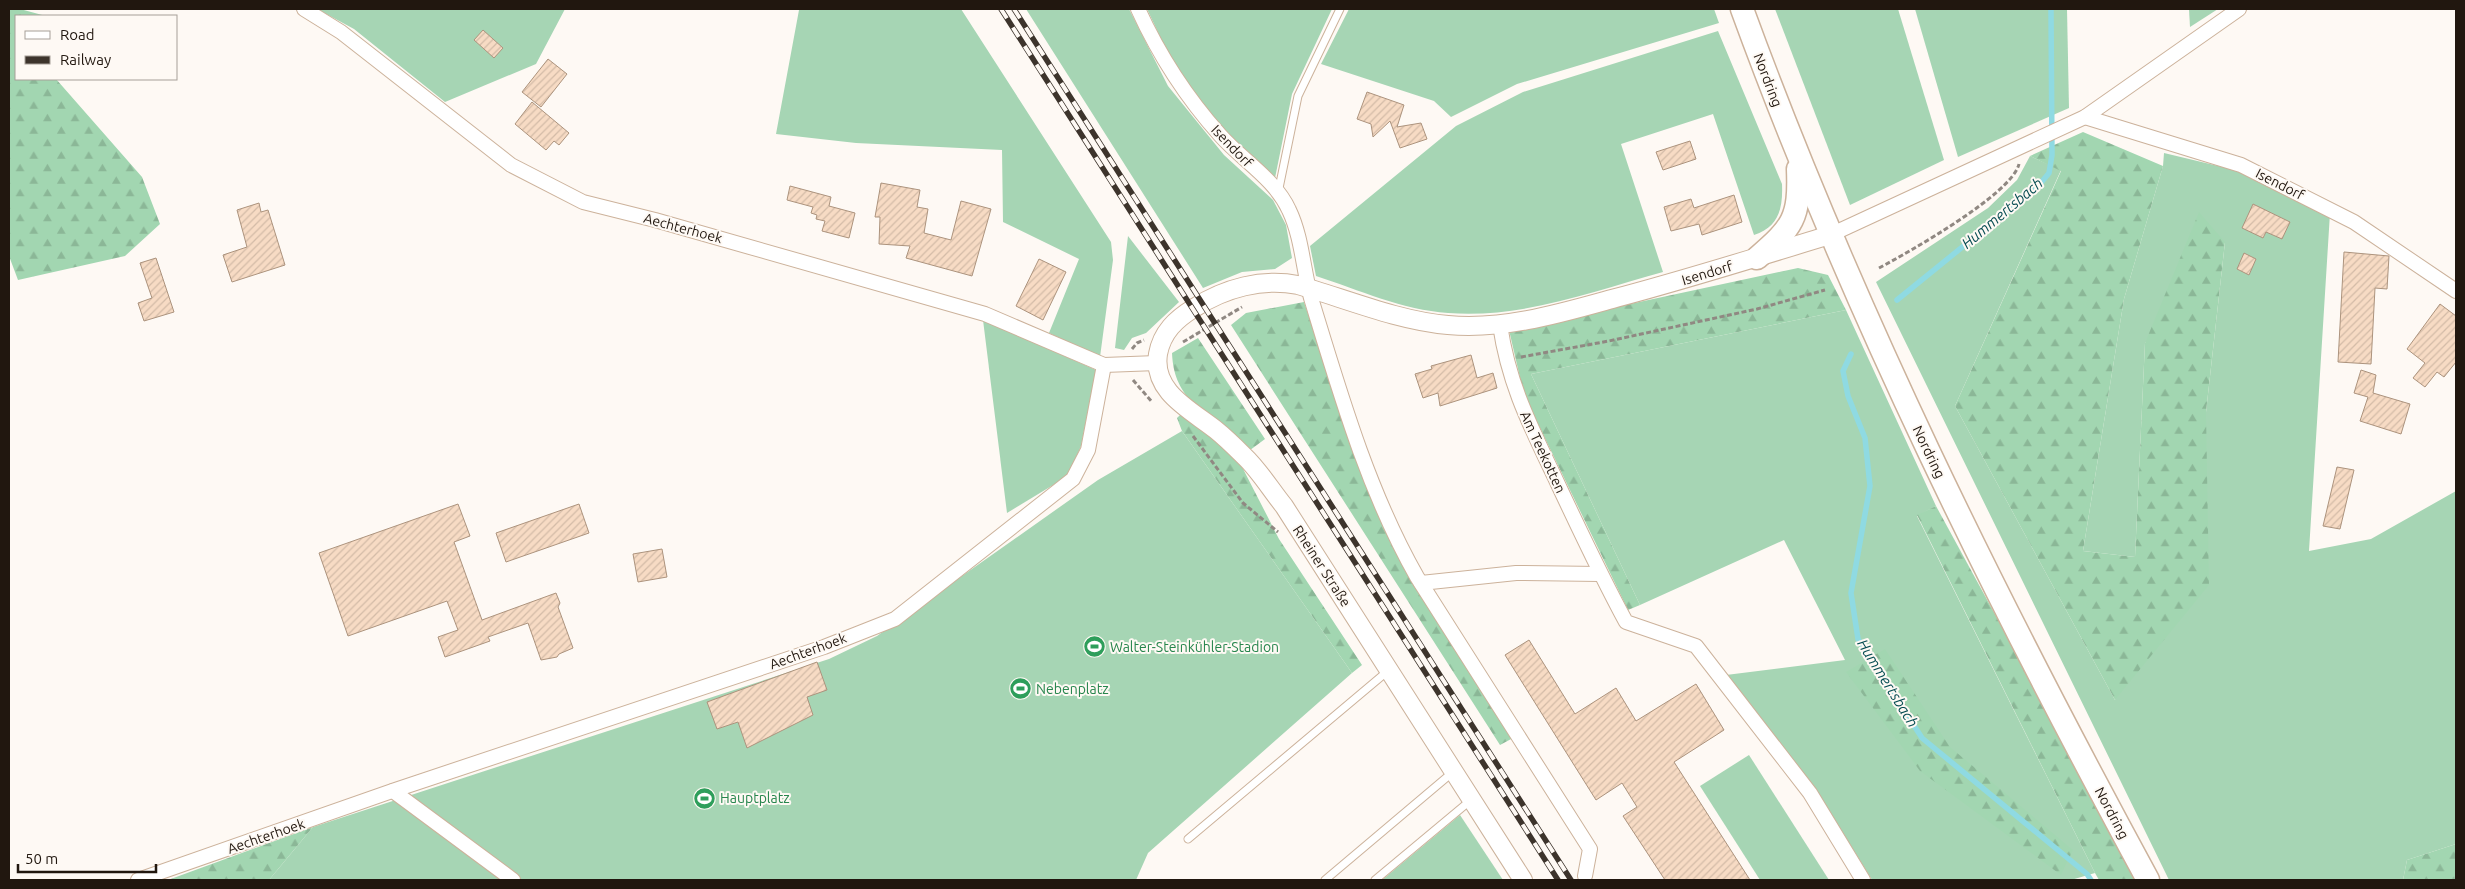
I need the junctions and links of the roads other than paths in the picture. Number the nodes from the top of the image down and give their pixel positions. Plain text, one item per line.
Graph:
1 (304, 9) edge
2 (1138, 9) edge
3 (1340, 9) edge
4 (1742, 9) edge
5 (2239, 9) edge
6 (2085, 117) junction
7 (1797, 156) junction
8 (1278, 193) junction
9 (1830, 235) junction
10 (1757, 258) junction
11 (1308, 288) junction
12 (2456, 291) edge
13 (1227, 292) joint
14 (1500, 325) junction
15 (1157, 363) junction
16 (1104, 365) junction
17 (1600, 574) junction
18 (1421, 583) junction
19 (1389, 670) junction
20 (1453, 772) junction
21 (393, 791) junction
22 (1472, 799) junction
23 (1188, 839) dead end
24 (1584, 876) dead end
25 (138, 880) edge
26 (513, 880) edge
27 (1325, 880) edge
28 (1375, 880) edge
29 (1523, 880) edge
30 (1863, 880) edge
31 (2148, 880) edge

1 - 16 street, Aechterhoek
2 - 8 street, Isendorf
3 - 8 lane
4 - 7 main road, Nordring
5 - 6 street, Isendorf
6 - 9 street, Isendorf
6 - 12 street, Isendorf
7 - 9 main road, Nordring
7 - 10 main road
8 - 11 street, Isendorf
9 - 10 street, Isendorf
9 - 31 main road, Nordring
10 - 14 street, Isendorf
11 - 13 street, Isendorf
11 - 14 street, Isendorf
11 - 18 street
13 - 15 street, Rheiner Straße
14 - 17 street, Am Teekotten
15 - 16 street, Aechterhoek
15 - 19 street, Rheiner Straße
16 - 21 street, Aechterhoek
17 - 18 street
17 - 30 street, Am Teekotten
18 - 24 street
19 - 20 street, Rheiner Straße
19 - 23 lane
20 - 22 street, Rheiner Straße
20 - 27 lane
21 - 25 street, Aechterhoek
21 - 26 street
22 - 28 lane
22 - 29 street, Rheiner Straße

